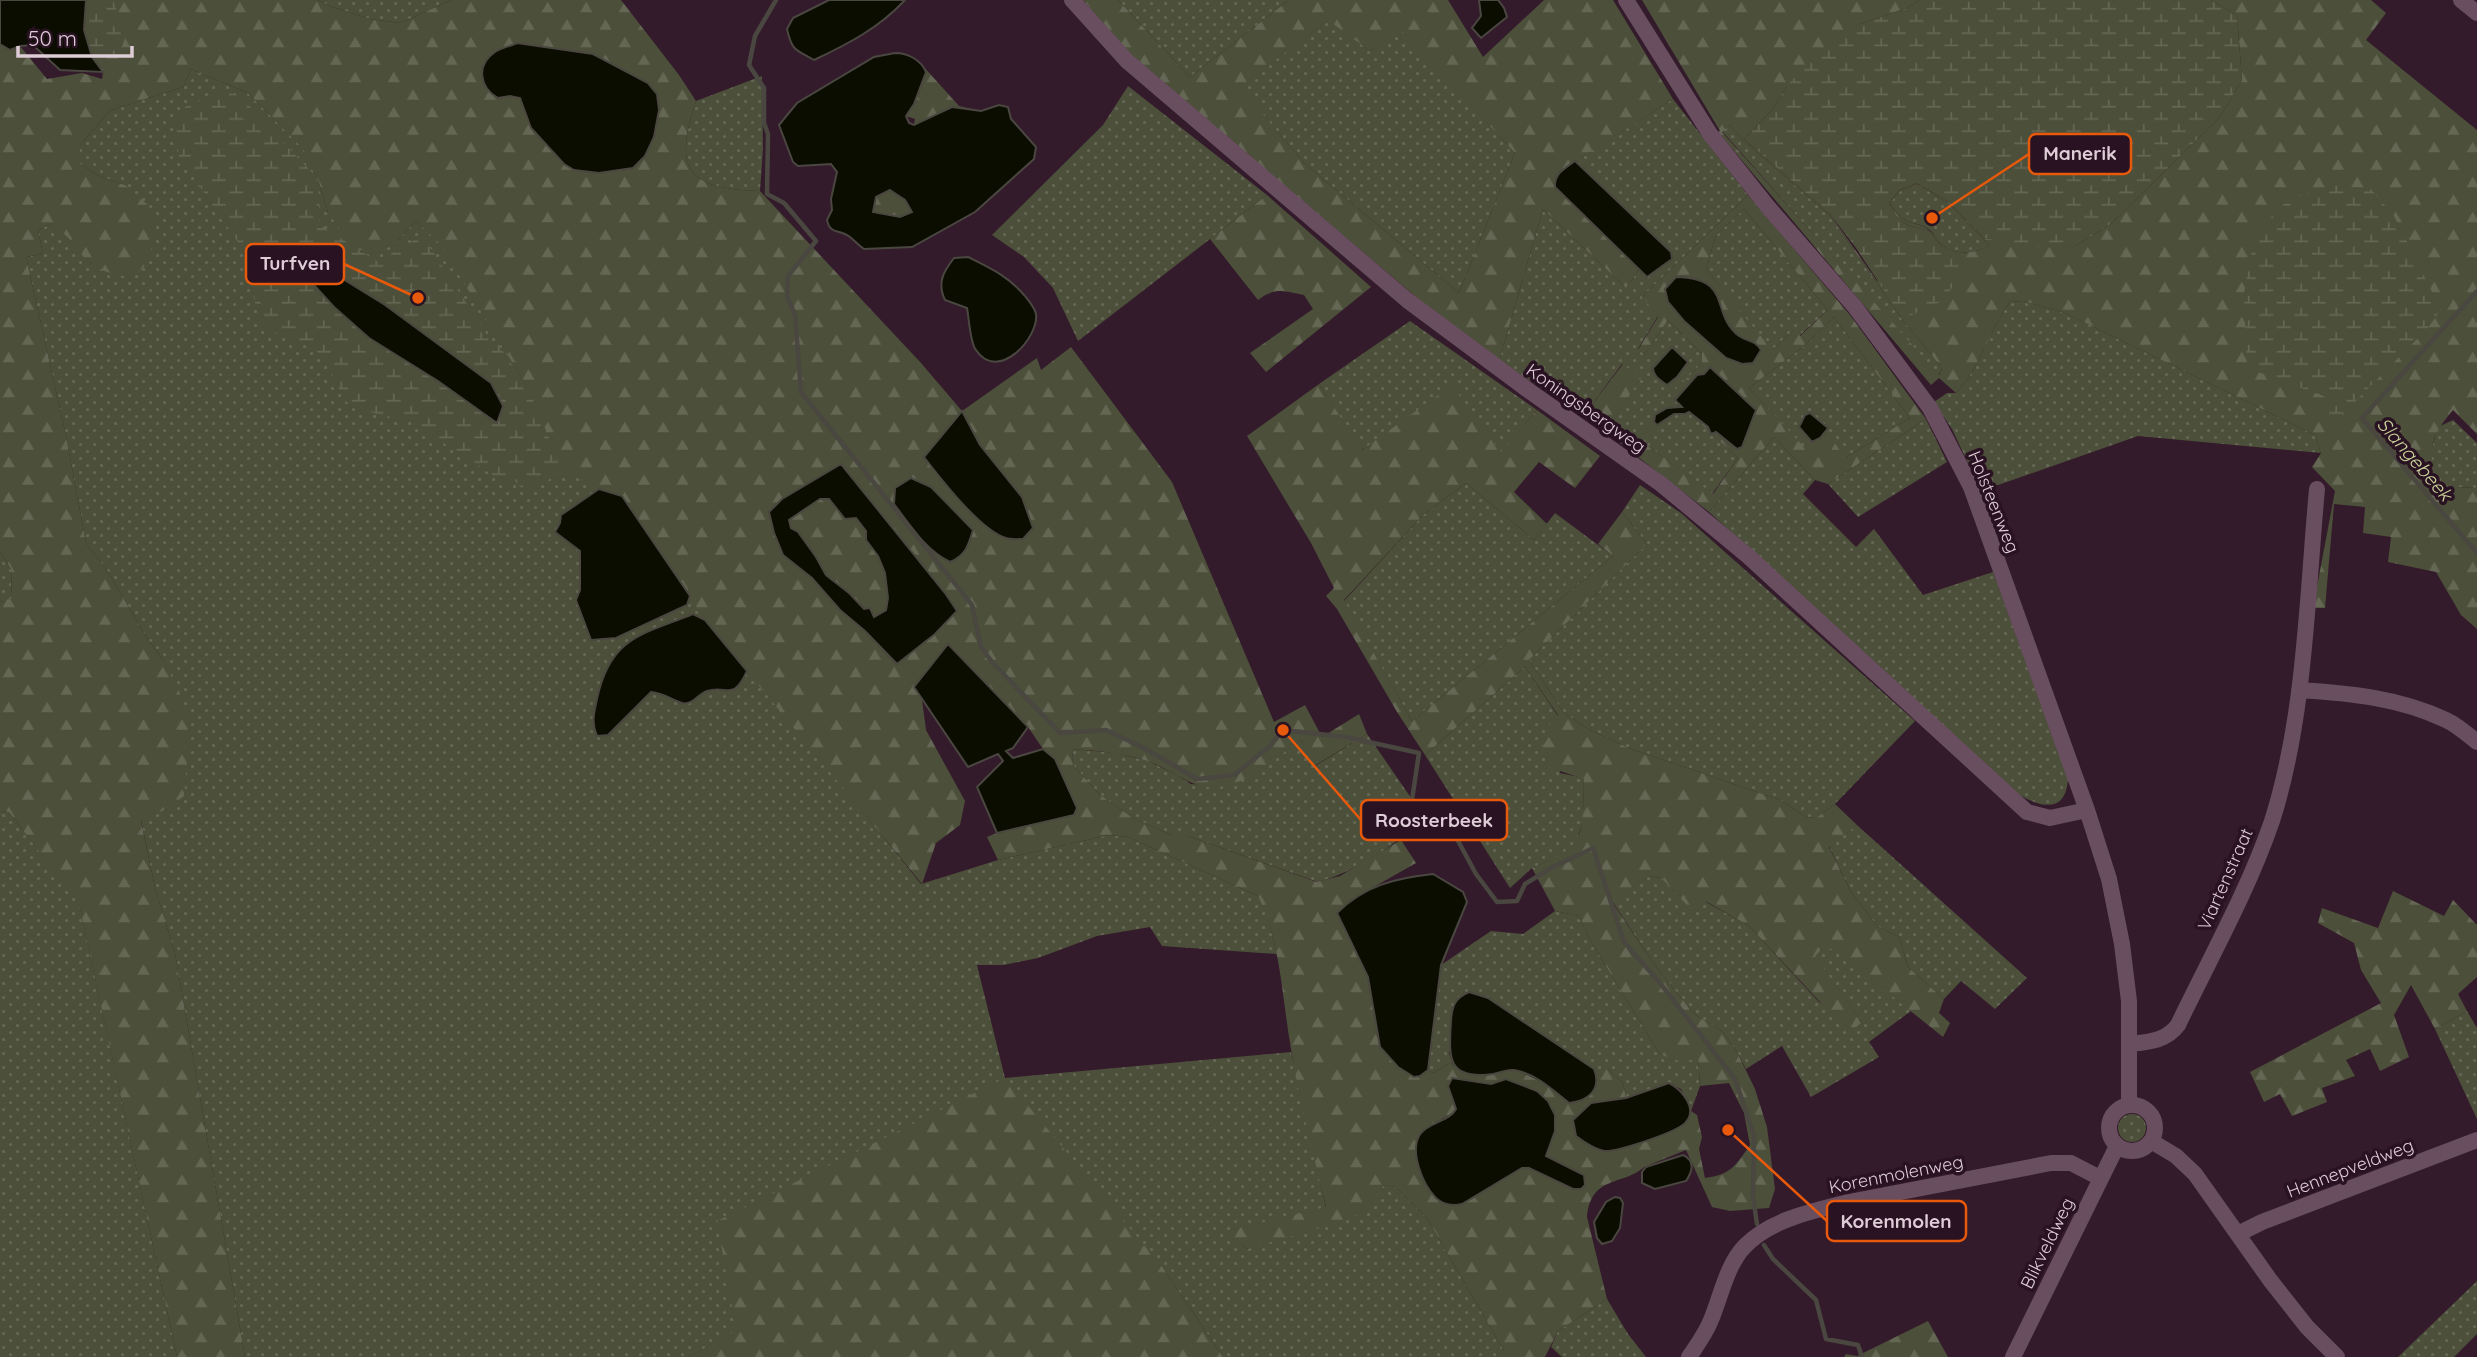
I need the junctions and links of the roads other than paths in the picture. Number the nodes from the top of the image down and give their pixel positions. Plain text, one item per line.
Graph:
1 (1072, 0) edge
2 (1626, 0) edge
3 (2461, 0) edge
4 (2477, 13) edge
5 (2317, 489) dead end
6 (2299, 690) junction
7 (2477, 742) edge
8 (2087, 810) junction
9 (2130, 1044) junction
10 (2129, 1105) junction
11 (2477, 1140) edge
12 (2151, 1141) junction
13 (2117, 1146) junction
14 (2100, 1178) junction
15 (2238, 1234) junction
16 (1689, 1357) edge
17 (2013, 1357) edge
18 (2337, 1357) edge

1 - 8 street, Koningsbergweg
2 - 8 street, Holsteenweg
3 - 4 street
5 - 6 street, Viartenstraat
6 - 7 street
6 - 9 street, Viartenstraat
8 - 9 street, Holsteenweg
9 - 10 street, Holsteenweg
10 - 12 street
10 - 13 street
11 - 15 street, Hennepveldweg
12 - 13 street
12 - 15 street
13 - 14 street, Blikveldweg
14 - 16 street, Korenmolenweg
14 - 17 street, Blikveldweg
15 - 18 street

